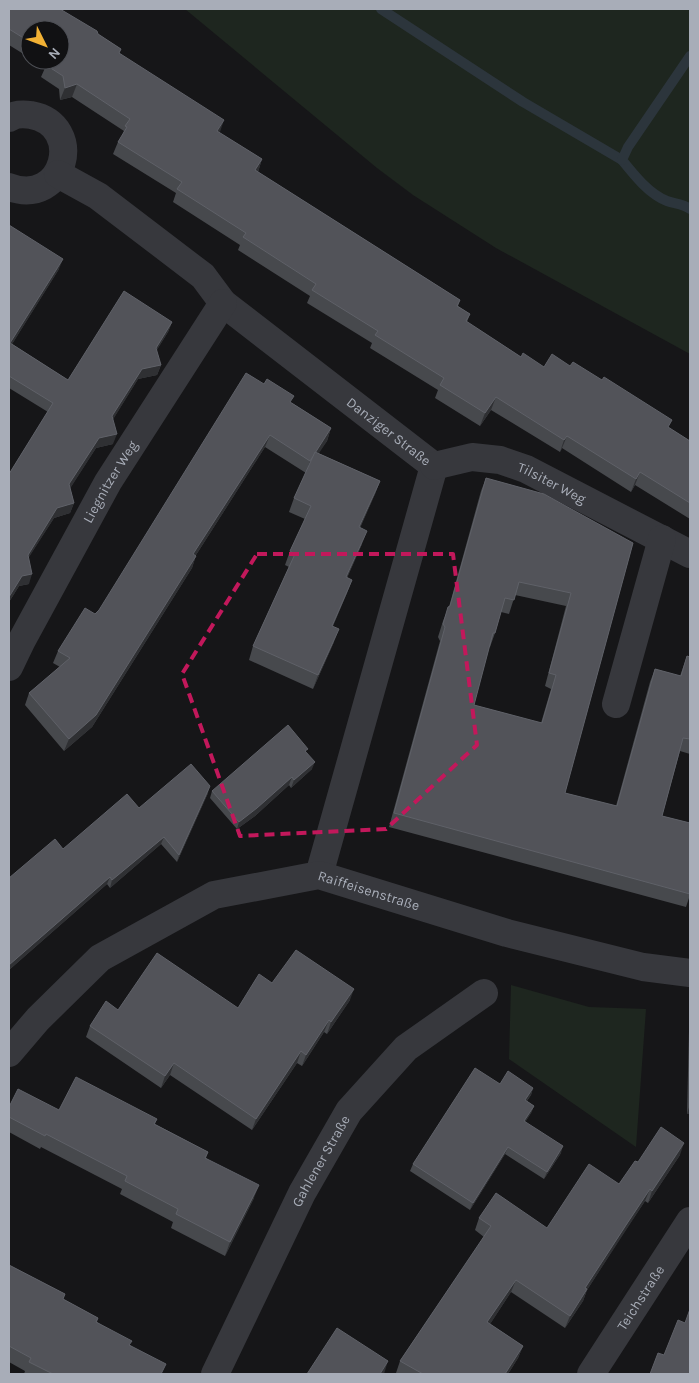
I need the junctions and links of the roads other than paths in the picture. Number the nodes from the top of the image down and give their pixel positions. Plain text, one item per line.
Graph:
1 (9, 118) edge
2 (58, 174) junction
3 (9, 187) edge
4 (223, 303) junction
5 (434, 466) junction
6 (662, 540) junction
7 (690, 554) edge
8 (9, 667) edge
9 (616, 704) dead end
10 (319, 875) junction
11 (690, 973) edge
12 (484, 993) dead end
13 (9, 1053) edge
14 (690, 1221) edge
15 (215, 1374) edge
16 (591, 1374) edge

1 - 2 street
2 - 3 street
2 - 4 street, Danziger Straße
4 - 5 street, Danziger Straße
4 - 8 street, Liegnitzer Weg
5 - 6 street, Tilsiter Weg
5 - 10 street, Danziger Straße
6 - 7 street, Tilsiter Weg
6 - 9 street
10 - 11 street, Raiffeisenstraße
10 - 13 street, Raiffeisenstraße
12 - 15 street, Gahlener Straße
14 - 16 street, Teichstraße

